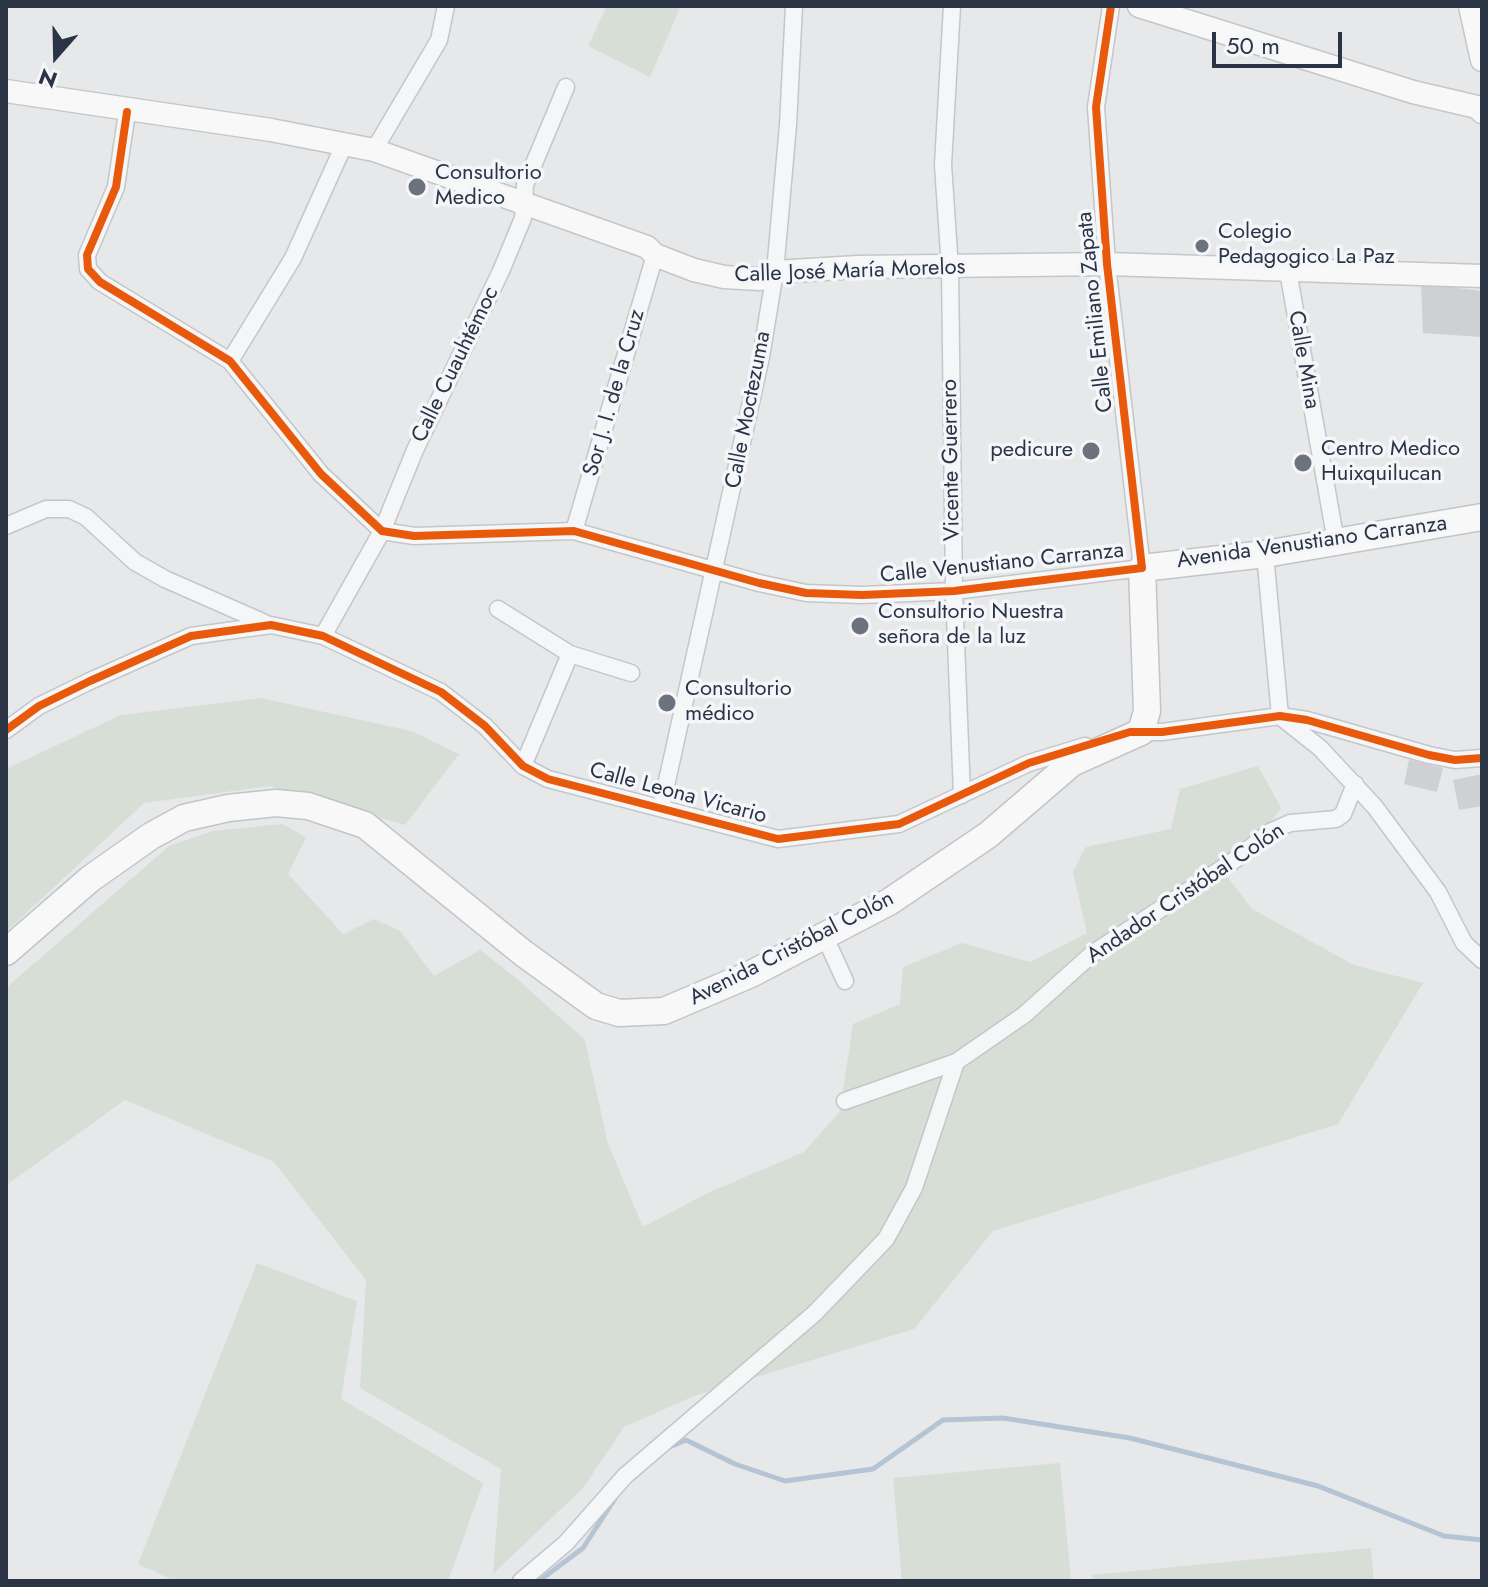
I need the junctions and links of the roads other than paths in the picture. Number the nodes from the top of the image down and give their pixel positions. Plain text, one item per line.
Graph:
1 (446, 6) edge
2 (794, 6) edge
3 (952, 6) edge
4 (1111, 6) edge
5 (1139, 6) edge
6 (1470, 6) edge
7 (1482, 60) edge
8 (566, 87) dead end
9 (6, 91) edge
10 (1481, 104) edge
11 (127, 112) junction
12 (344, 145) junction
13 (374, 150) junction
14 (523, 201) junction
15 (655, 255) junction
16 (1107, 264) junction
17 (950, 268) junction
18 (1288, 271) junction
19 (775, 272) junction
20 (1482, 276) edge
21 (230, 361) junction
22 (1482, 517) edge
23 (6, 526) edge
24 (382, 531) junction
25 (574, 531) junction
26 (1336, 542) junction
27 (1265, 554) junction
28 (1142, 568) junction
29 (716, 571) junction
30 (954, 591) junction
31 (498, 609) dead end
32 (271, 625) junction
33 (323, 636) junction
34 (570, 654) junction
35 (631, 673) dead end
36 (1280, 716) junction
37 (6, 730) edge
38 (1141, 732) junction
39 (1482, 758) edge
40 (523, 766) junction
41 (1355, 784) junction
42 (962, 795) junction
43 (661, 808) junction
44 (825, 937) junction
45 (6, 952) edge
46 (1482, 960) edge
47 (845, 981) dead end
48 (956, 1062) junction
49 (845, 1101) dead end
50 (521, 1581) edge

1 - 13 street
2 - 19 street, Calle Moctezuma
3 - 17 street, Vicente Guerrero
4 - 16 street, Calle Emiliano Zapata
5 - 10 main road
6 - 7 main road
8 - 14 street, Calle Cuauhtémoc
9 - 11 main road, Calle José María Morelos
11 - 12 main road, Calle José María Morelos
11 - 21 street
12 - 13 main road, Calle José María Morelos
12 - 21 street
13 - 14 main road, Calle José María Morelos
14 - 15 main road, Calle José María Morelos
14 - 24 street, Calle Cuauhtémoc
15 - 19 main road, Calle José María Morelos
15 - 25 street, Sor J. I. de la Cruz
16 - 17 main road, Calle José María Morelos
16 - 18 main road, Calle José María Morelos
16 - 28 street, Calle Emiliano Zapata
17 - 19 main road, Calle José María Morelos
17 - 30 street, Vicente Guerrero
18 - 20 main road, Calle José María Morelos
18 - 26 street, Calle Mina
19 - 29 street, Calle Moctezuma
21 - 24 street
22 - 26 main road, Avenida Venustiano Carranza
23 - 32 street
24 - 25 street, Calle Venustiano Carranza
24 - 33 street, Calle Cuauhtémoc
25 - 29 street, Calle Venustiano Carranza
26 - 27 main road, Avenida Venustiano Carranza
27 - 28 main road, Avenida Venustiano Carranza
27 - 36 street
28 - 30 street, Calle Venustiano Carranza
28 - 38 main road
29 - 30 street, Calle Venustiano Carranza
29 - 43 street, Calle Moctezuma
30 - 42 street, Vicente Guerrero
31 - 34 street
32 - 33 street, Calle Leona Vicario
32 - 37 street, Calle Leona Vicario
33 - 40 street, Calle Leona Vicario
34 - 35 street
34 - 40 street
36 - 38 street, Calle Leona Vicario
36 - 39 street, Calle Leona Vicario
36 - 41 street
38 - 42 street, Calle Leona Vicario
38 - 44 main road, Avenida Cristóbal Colón
40 - 43 street, Calle Leona Vicario
41 - 46 street
41 - 48 street, Andador Cristóbal Colón
42 - 43 street, Calle Leona Vicario
44 - 45 main road, Avenida Cristóbal Colón
44 - 47 street
48 - 49 street
48 - 50 street

